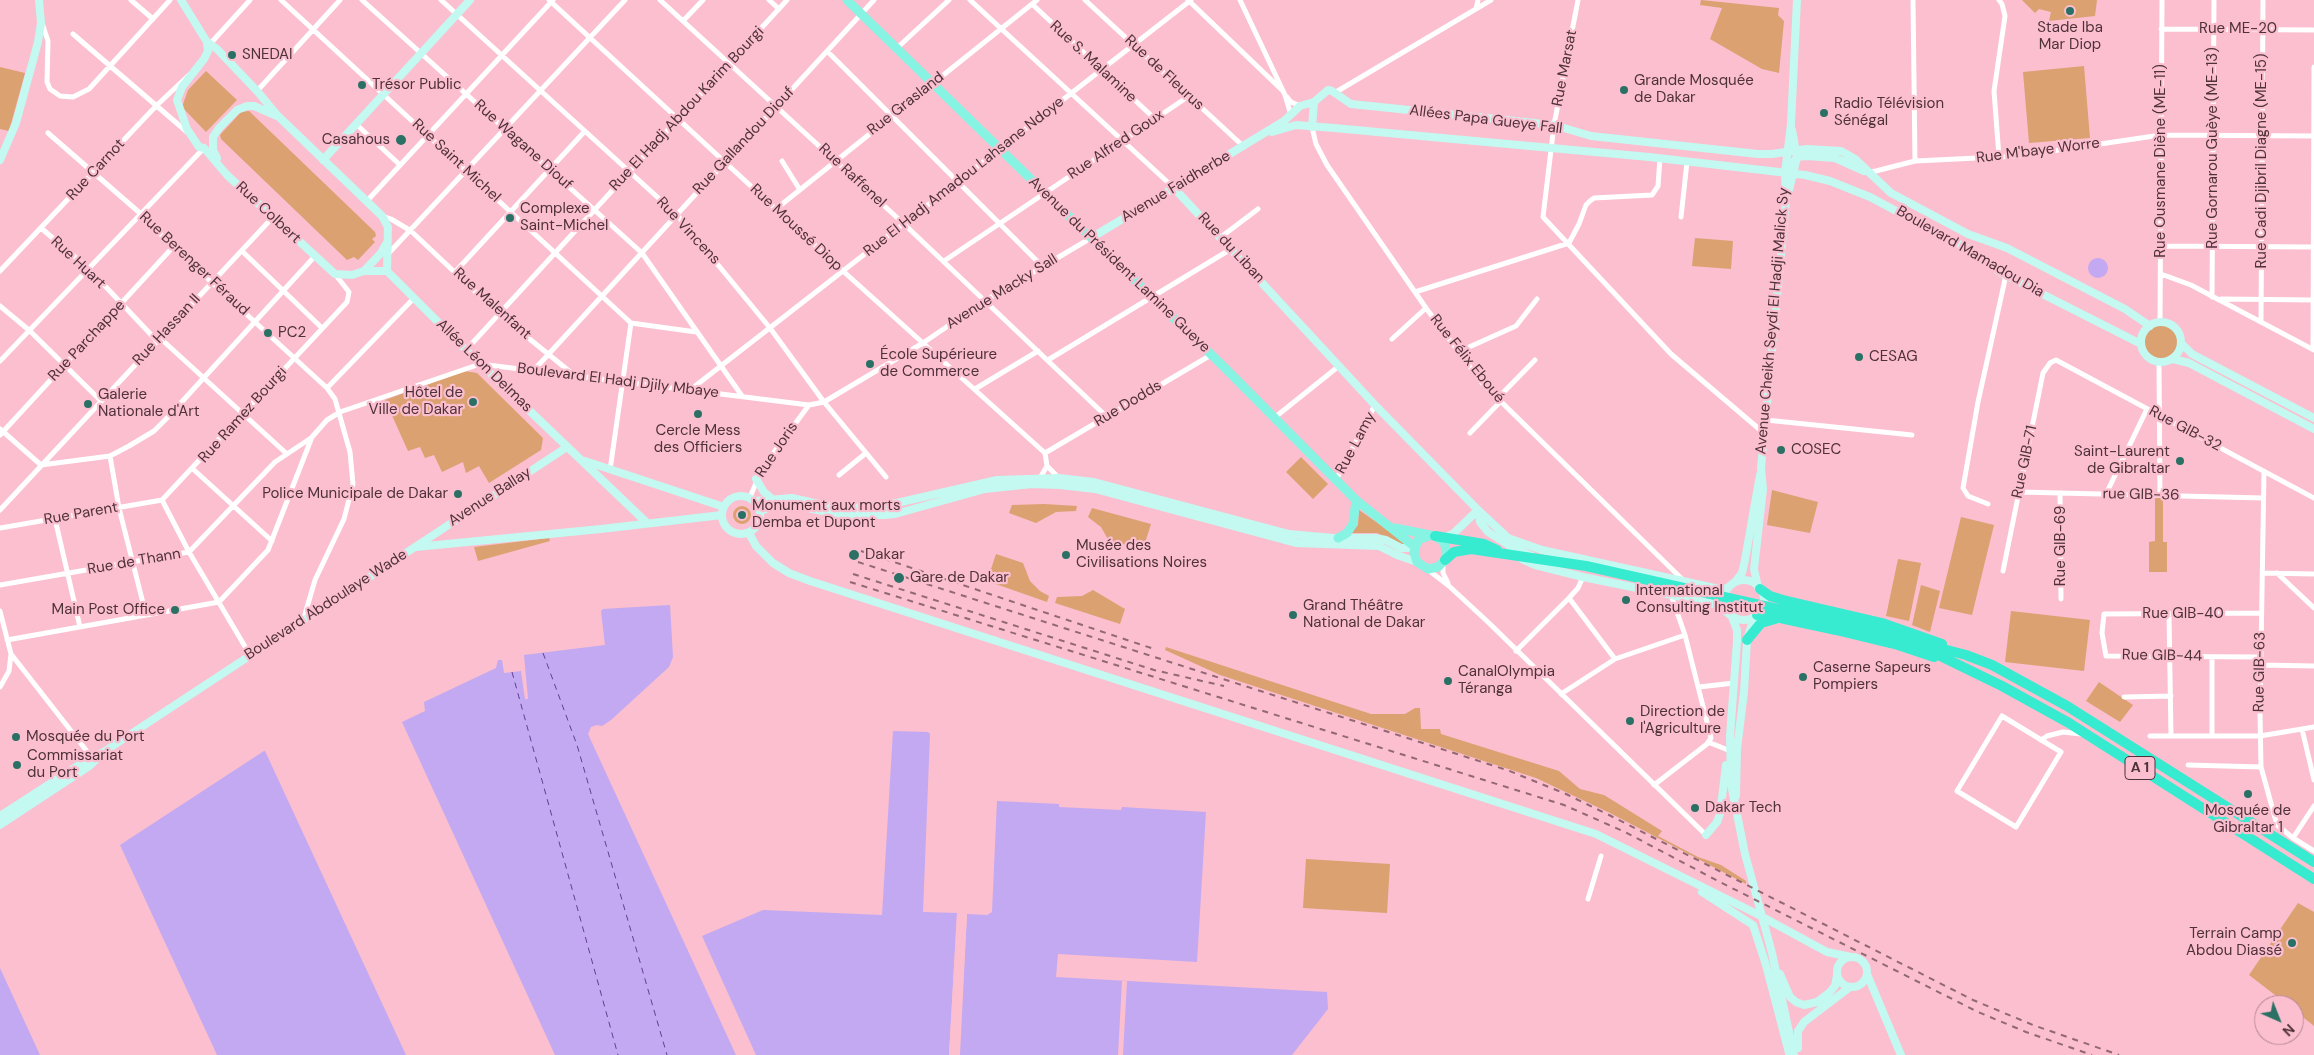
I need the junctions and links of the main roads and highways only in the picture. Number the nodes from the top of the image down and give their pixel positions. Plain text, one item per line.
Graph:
1 (847, 0) edge
2 (1356, 500) junction
3 (1392, 527) junction
4 (1437, 536) junction
5 (1338, 538) road end
6 (1414, 547) junction
7 (1509, 554) junction
8 (1444, 562) junction
9 (1759, 588) road end
10 (1756, 616) road end
11 (1798, 622) junction
12 (1747, 640) road end
13 (1908, 640) junction
14 (1966, 655) junction
15 (1961, 666) junction
16 (2314, 862) edge
17 (2314, 879) edge

1 - 2 main road, Avenue du Président Lamine Gueye
2 - 3 main road, Avenue du Président Lamine Gueye
2 - 5 main road
3 - 4 main road, Avenue du Président Lamine Gueye
3 - 6 main road, Avenue du Président Lamine Gueye
4 - 6 main road
4 - 7 highway, A 1
4 - 8 main road
6 - 8 main road
7 - 8 highway, A 1
7 - 13 highway, A 1
9 - 14 highway
10 - 11 highway
11 - 12 highway
11 - 15 highway
13 - 14 highway, A 1
13 - 15 highway, A 1
14 - 16 highway, A 1
15 - 17 highway, A 1

